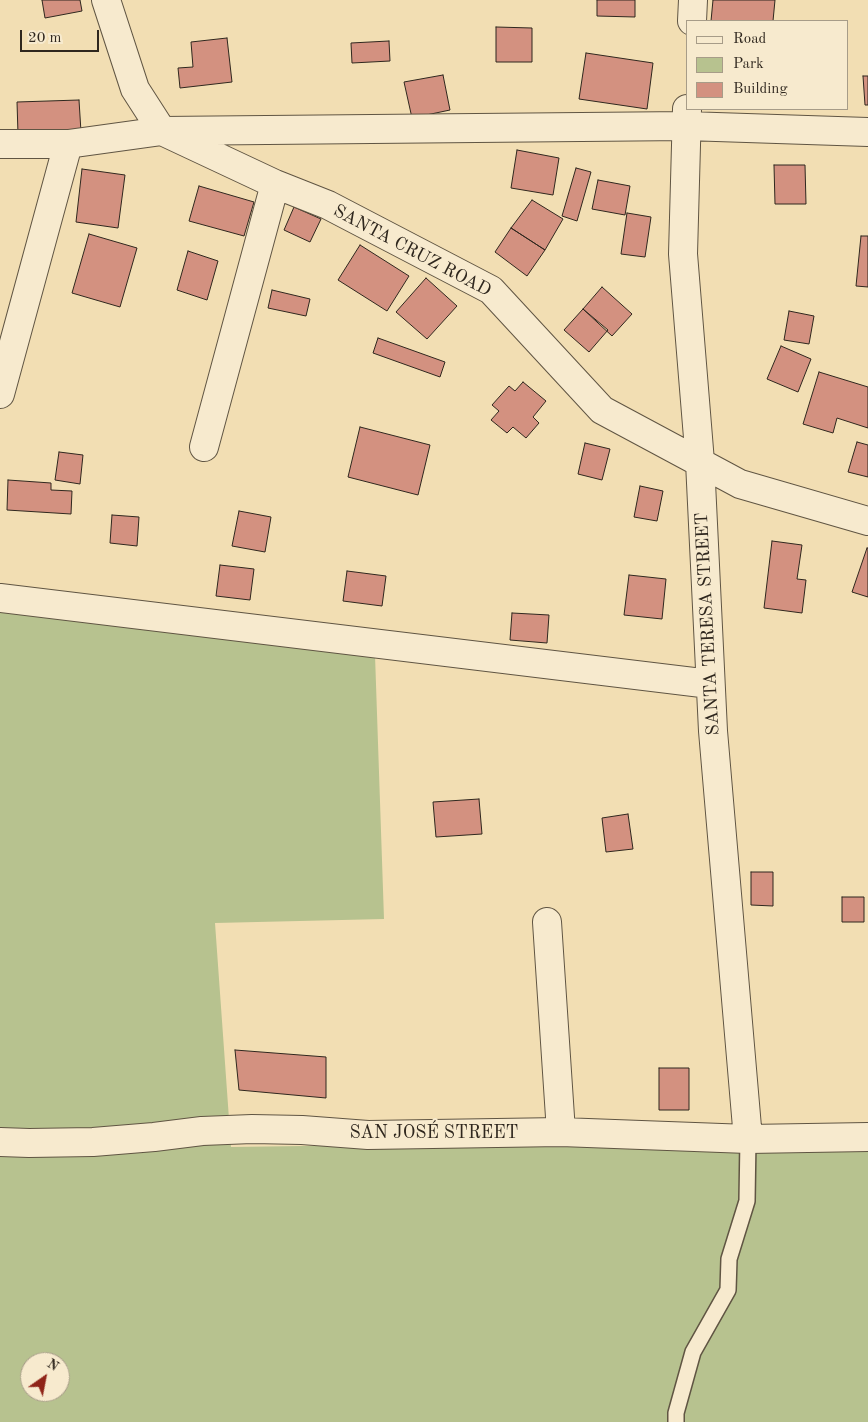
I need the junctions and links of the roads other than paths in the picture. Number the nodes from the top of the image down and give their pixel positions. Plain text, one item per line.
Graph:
1 (106, 0) edge
2 (693, 0) edge
3 (692, 20) edge
4 (687, 118) edge
5 (162, 131) junction
6 (868, 132) edge
7 (0, 144) edge
8 (68, 144) junction
9 (275, 184) junction
10 (0, 394) edge
11 (204, 447) dead end
12 (700, 462) junction
13 (868, 521) edge
14 (0, 598) edge
15 (710, 684) junction
16 (548, 922) dead end
17 (561, 1132) junction
18 (868, 1137) edge
19 (748, 1139) junction
20 (0, 1142) edge
21 (676, 1422) edge

1 - 5 street
2 - 3 street
4 - 5 street
4 - 6 street
4 - 12 street, SANTA TERESA STREET
5 - 8 street
5 - 9 street, SANTA CRUZ ROAD
7 - 8 street
8 - 10 street
9 - 11 street
9 - 12 street, SANTA CRUZ ROAD
12 - 13 street, SANTA CRUZ ROAD
12 - 15 street, SANTA TERESA STREET
14 - 15 street
15 - 19 street, SANTA TERESA STREET
16 - 17 street
17 - 19 street, SAN JOSÉ STREET
17 - 20 street, SAN JOSÉ STREET
18 - 19 street, SAN JOSÉ STREET
19 - 21 lane

